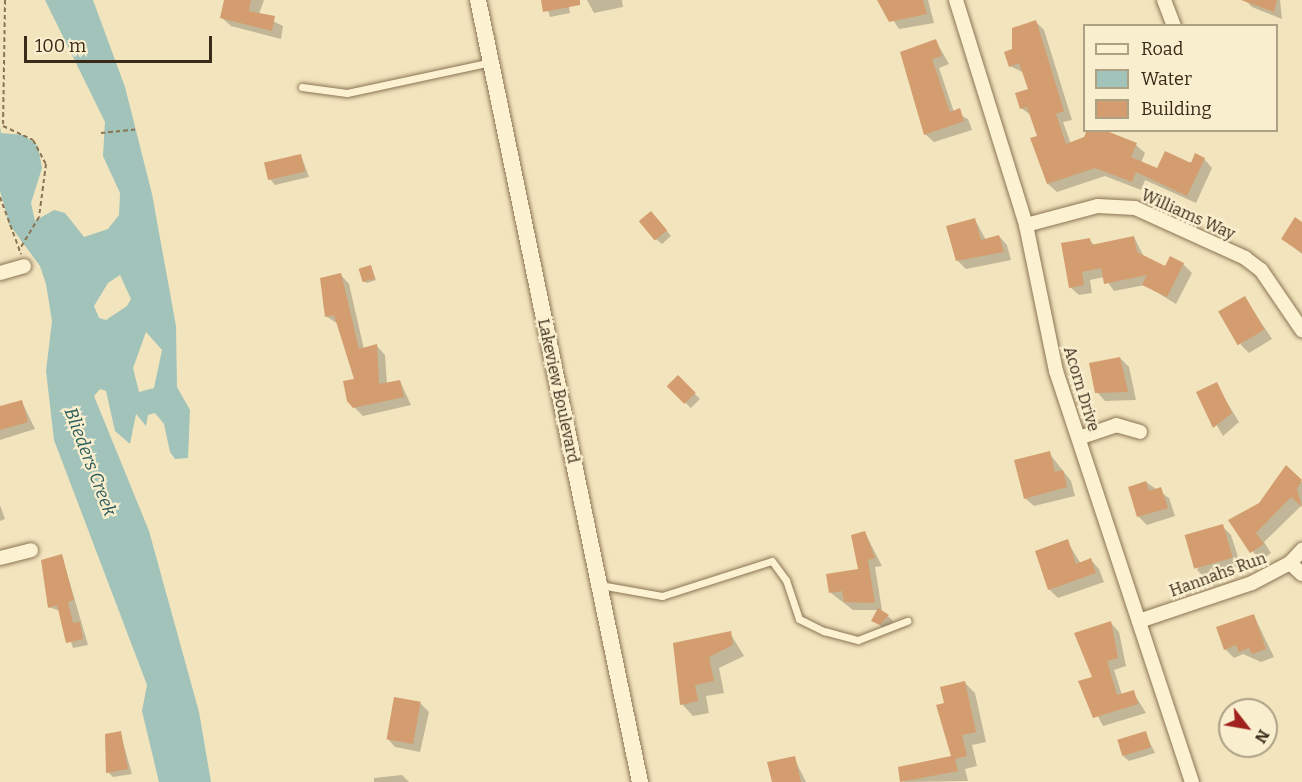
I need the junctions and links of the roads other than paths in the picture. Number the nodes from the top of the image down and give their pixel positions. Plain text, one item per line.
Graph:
1 (478, 0) edge
2 (956, 0) edge
3 (1164, 0) edge
4 (1173, 24) edge
5 (491, 62) junction
6 (302, 87) dead end
7 (1026, 225) junction
8 (24, 266) dead end
9 (0, 273) edge
10 (1302, 330) edge
11 (1140, 432) dead end
12 (1078, 438) junction
13 (31, 550) dead end
14 (1302, 550) edge
15 (0, 558) edge
16 (1290, 564) junction
17 (1302, 574) edge
18 (597, 584) junction
19 (907, 621) dead end
20 (1139, 621) junction
21 (640, 782) edge
22 (1192, 782) edge

1 - 5 street, Lakeview Boulevard
2 - 7 street, Acorn Drive
3 - 4 street
5 - 6 lane
5 - 18 street, Lakeview Boulevard
7 - 10 street, Williams Way
7 - 12 street, Acorn Drive
8 - 9 street
11 - 12 street
12 - 20 street, Acorn Drive
13 - 15 street
14 - 16 street, Hannahs Run
16 - 17 street
16 - 20 street, Hannahs Run
18 - 19 lane
18 - 21 street, Lakeview Boulevard
20 - 22 street, Acorn Drive

